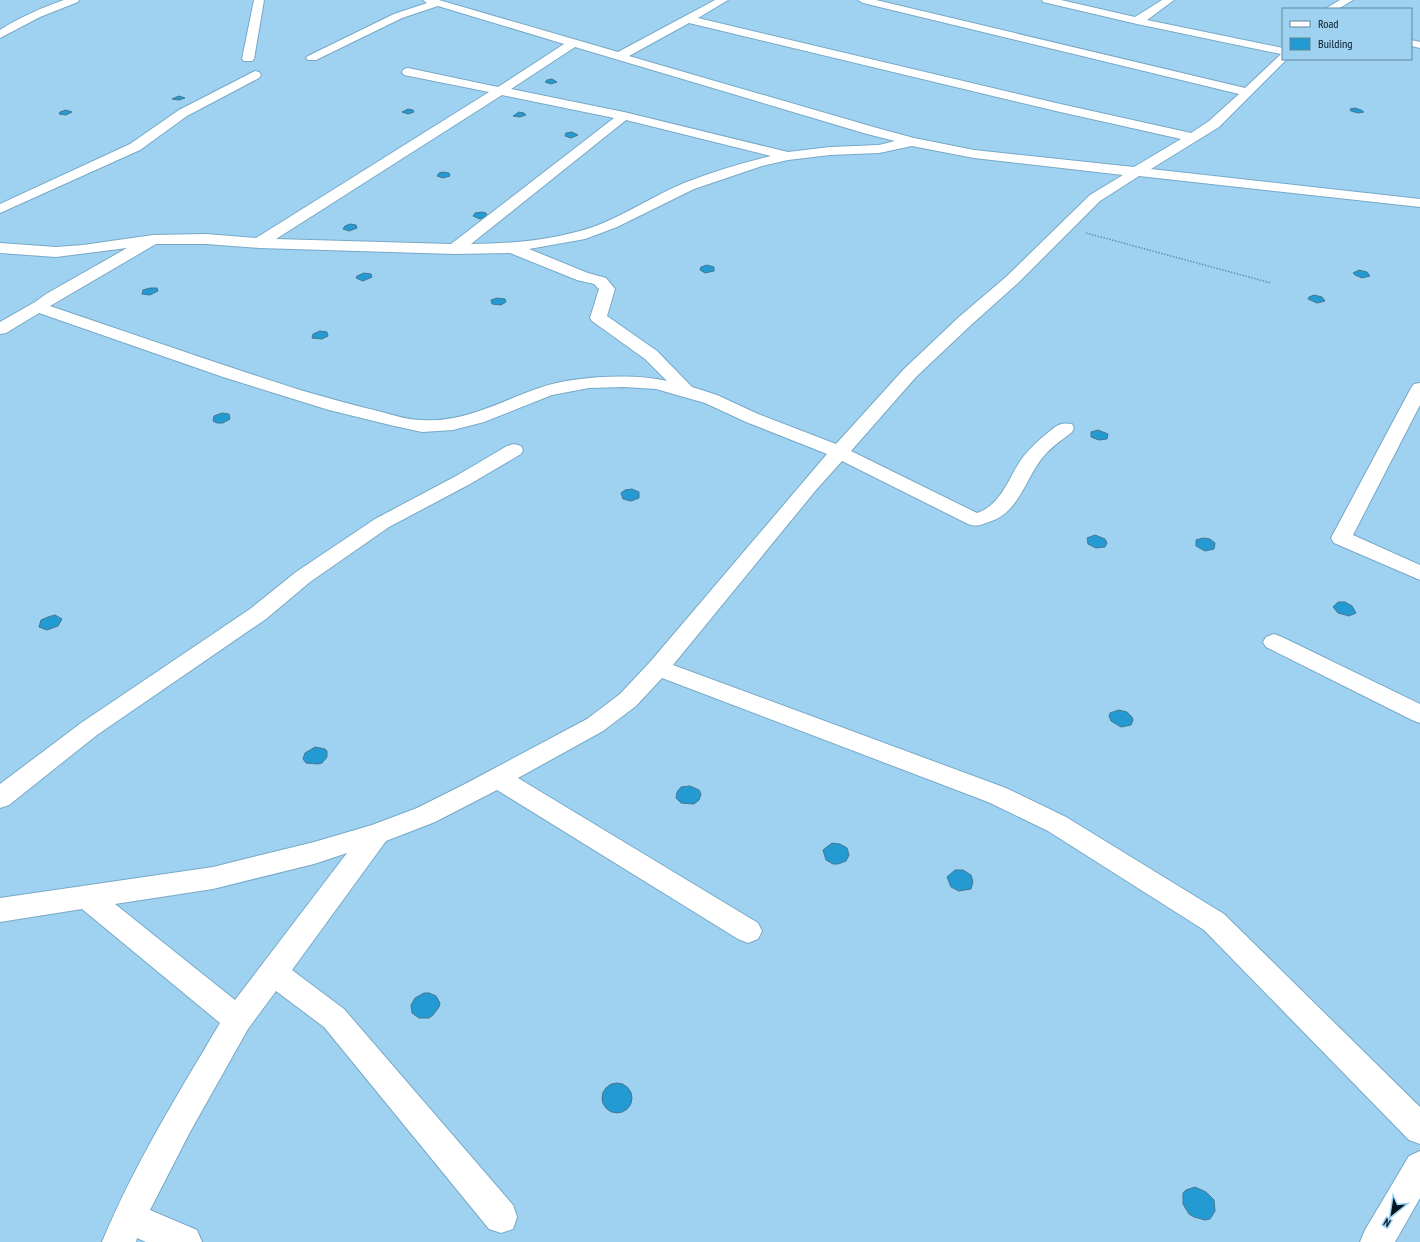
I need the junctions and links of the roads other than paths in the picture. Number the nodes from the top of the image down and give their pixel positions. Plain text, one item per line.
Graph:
1 (74, 0) edge
2 (259, 0) edge
3 (723, 0) edge
4 (863, 0) edge
5 (1047, 0) edge
6 (1169, 0) edge
7 (1348, 0) edge
8 (433, 1) edge
9 (1332, 8) edge
10 (687, 19) junction
11 (1137, 21) junction
12 (0, 35) edge
13 (573, 43) junction
14 (1282, 51) edge
15 (620, 56) junction
16 (1282, 57) edge
17 (312, 58) dead end
18 (248, 59) dead end
19 (408, 72) dead end
20 (255, 75) dead end
21 (501, 90) junction
22 (1247, 92) junction
23 (624, 116) junction
24 (1192, 137) junction
25 (913, 142) junction
26 (788, 156) junction
27 (1138, 171) junction
28 (1420, 203) edge
29 (0, 209) edge
30 (153, 240) junction
31 (259, 243) junction
32 (0, 248) edge
33 (510, 248) junction
34 (455, 249) junction
35 (40, 306) junction
36 (0, 328) edge
37 (1420, 388) edge
38 (686, 391) junction
39 (1065, 428) dead end
40 (514, 450) dead end
41 (839, 452) junction
42 (1420, 573) edge
43 (1274, 642) dead end
44 (658, 668) junction
45 (1420, 714) edge
46 (498, 778) junction
47 (0, 798) edge
48 (377, 834) junction
49 (87, 897) junction
50 (0, 910) edge
51 (748, 931) dead end
52 (273, 972) junction
53 (238, 1020) junction
54 (1420, 1129) edge
55 (1420, 1167) edge
56 (501, 1217) dead end
57 (124, 1230) edge
58 (185, 1242) edge
59 (1377, 1242) edge

1 - 12 street
2 - 18 street
3 - 10 street
4 - 22 street
5 - 11 street
6 - 11 street
7 - 9 street
8 - 13 street
8 - 17 street
10 - 15 street
10 - 24 street
11 - 14 street
13 - 15 street
13 - 21 street
15 - 25 street
16 - 22 street
19 - 21 street
20 - 29 street
21 - 23 street
21 - 31 street
22 - 24 street
23 - 26 street
23 - 34 street
24 - 27 street
25 - 26 street
25 - 27 street
26 - 33 street
27 - 28 street
27 - 41 street
30 - 31 street
30 - 32 street
30 - 35 street
31 - 34 street
33 - 34 street
33 - 38 street
35 - 36 street
35 - 38 street
37 - 42 street
38 - 41 street
39 - 41 street
40 - 47 street
41 - 44 street
43 - 45 street
44 - 46 street
44 - 54 street
46 - 48 street
46 - 51 street
48 - 49 street
48 - 52 street
49 - 50 street
49 - 53 street
52 - 53 street
52 - 56 street
53 - 57 street
55 - 59 street
57 - 58 street

